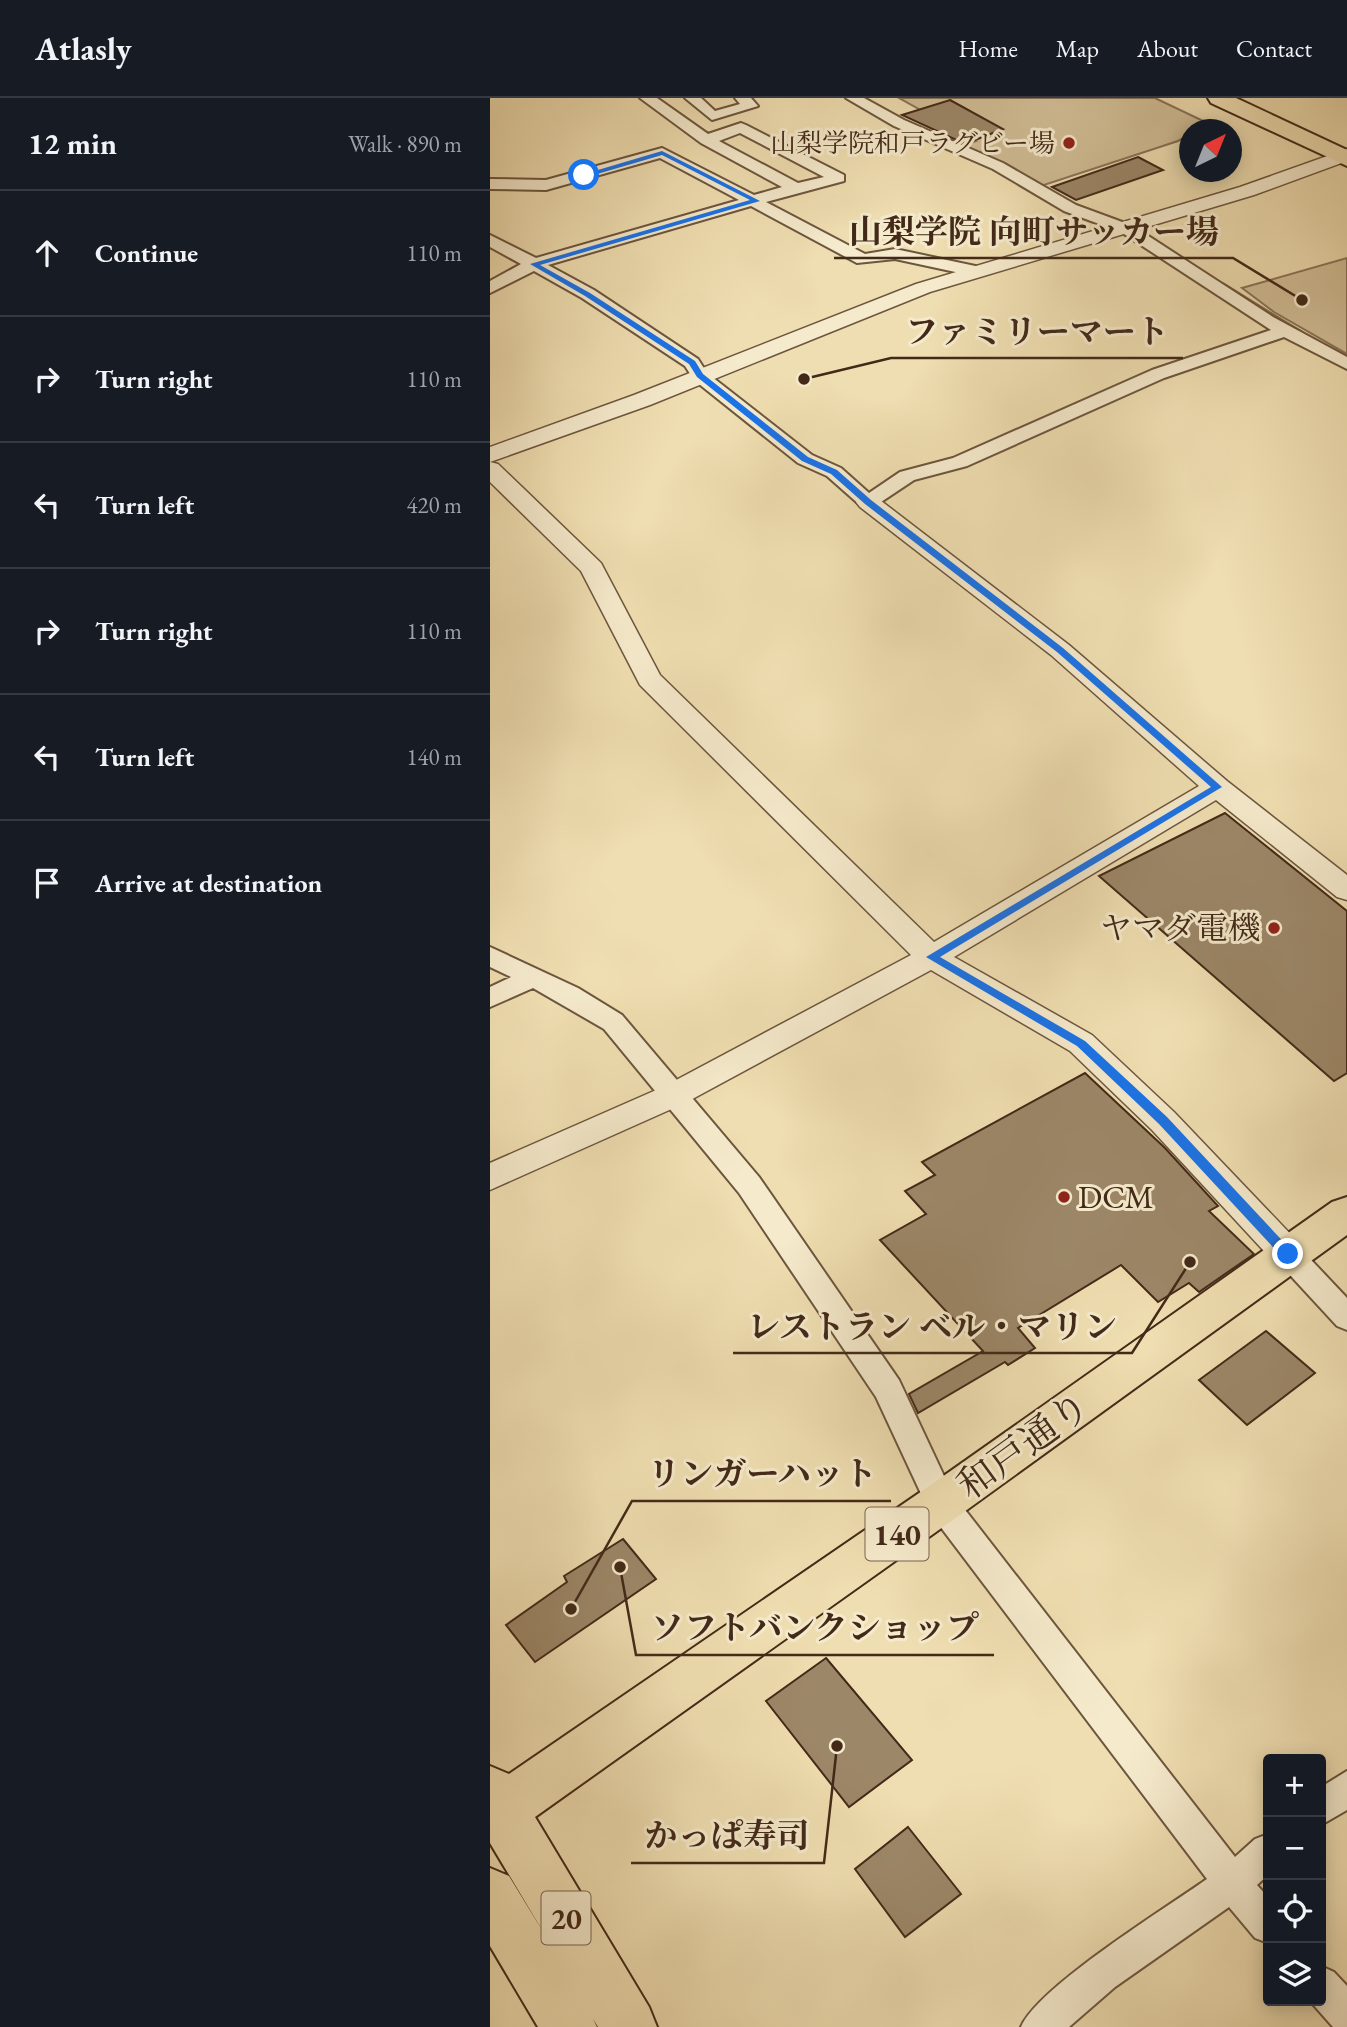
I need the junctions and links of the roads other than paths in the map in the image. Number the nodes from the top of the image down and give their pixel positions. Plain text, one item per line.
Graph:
1 (647, 98) edge
2 (742, 98) edge
3 (853, 98) edge
4 (1219, 98) edge
5 (1240, 98) edge
6 (694, 100) edge
7 (664, 111) junction
8 (706, 140) junction
9 (1346, 155) edge
10 (490, 184) edge
11 (796, 188) junction
12 (756, 201) junction
13 (1126, 229) junction
14 (490, 240) edge
15 (534, 264) junction
16 (974, 271) junction
17 (490, 288) edge
18 (1285, 331) junction
19 (1347, 364) edge
20 (700, 376) junction
21 (490, 455) edge
22 (490, 469) edge
23 (868, 502) junction
24 (1217, 787) junction
25 (1347, 890) edge
26 (490, 956) edge
27 (931, 957) junction
28 (530, 978) junction
29 (490, 998) edge
30 (674, 1095) junction
31 (490, 1177) edge
32 (1347, 1213) edge
33 (1288, 1254) junction
34 (1347, 1318) edge
35 (941, 1503) junction
36 (1347, 1788) edge
37 (1326, 1804) edge
38 (494, 1806) edge
39 (1263, 1856) edge
40 (1233, 1883) junction
41 (490, 1895) edge
42 (1263, 1918) edge
43 (1326, 1991) edge
44 (1347, 2015) edge
45 (569, 2027) edge
46 (629, 2027) edge
47 (1040, 2027) edge

1 - 7 street
2 - 6 street
3 - 13 street
4 - 9 highway
5 - 9 highway
6 - 7 street
7 - 8 street
8 - 11 street
8 - 11 street
9 - 13 street
10 - 12 street
11 - 12 street
12 - 15 street
12 - 16 street
13 - 16 street
13 - 18 street
14 - 15 street
15 - 17 street
15 - 20 street
16 - 20 street
18 - 19 street
18 - 23 street
20 - 21 street
20 - 23 street
22 - 27 street
23 - 24 street
24 - 25 street
24 - 27 street
26 - 28 street
27 - 30 street
27 - 33 street
28 - 29 street
28 - 30 street
30 - 31 street
30 - 35 street
32 - 33 highway, 和戸通り / 140
33 - 34 street
33 - 35 highway, 和戸通り / 140
35 - 38 highway, 和戸通り / 140
35 - 40 street
36 - 37 street
38 - 46 highway, 20
39 - 40 street
40 - 42 street
40 - 47 street
41 - 45 highway, 20
43 - 44 street

